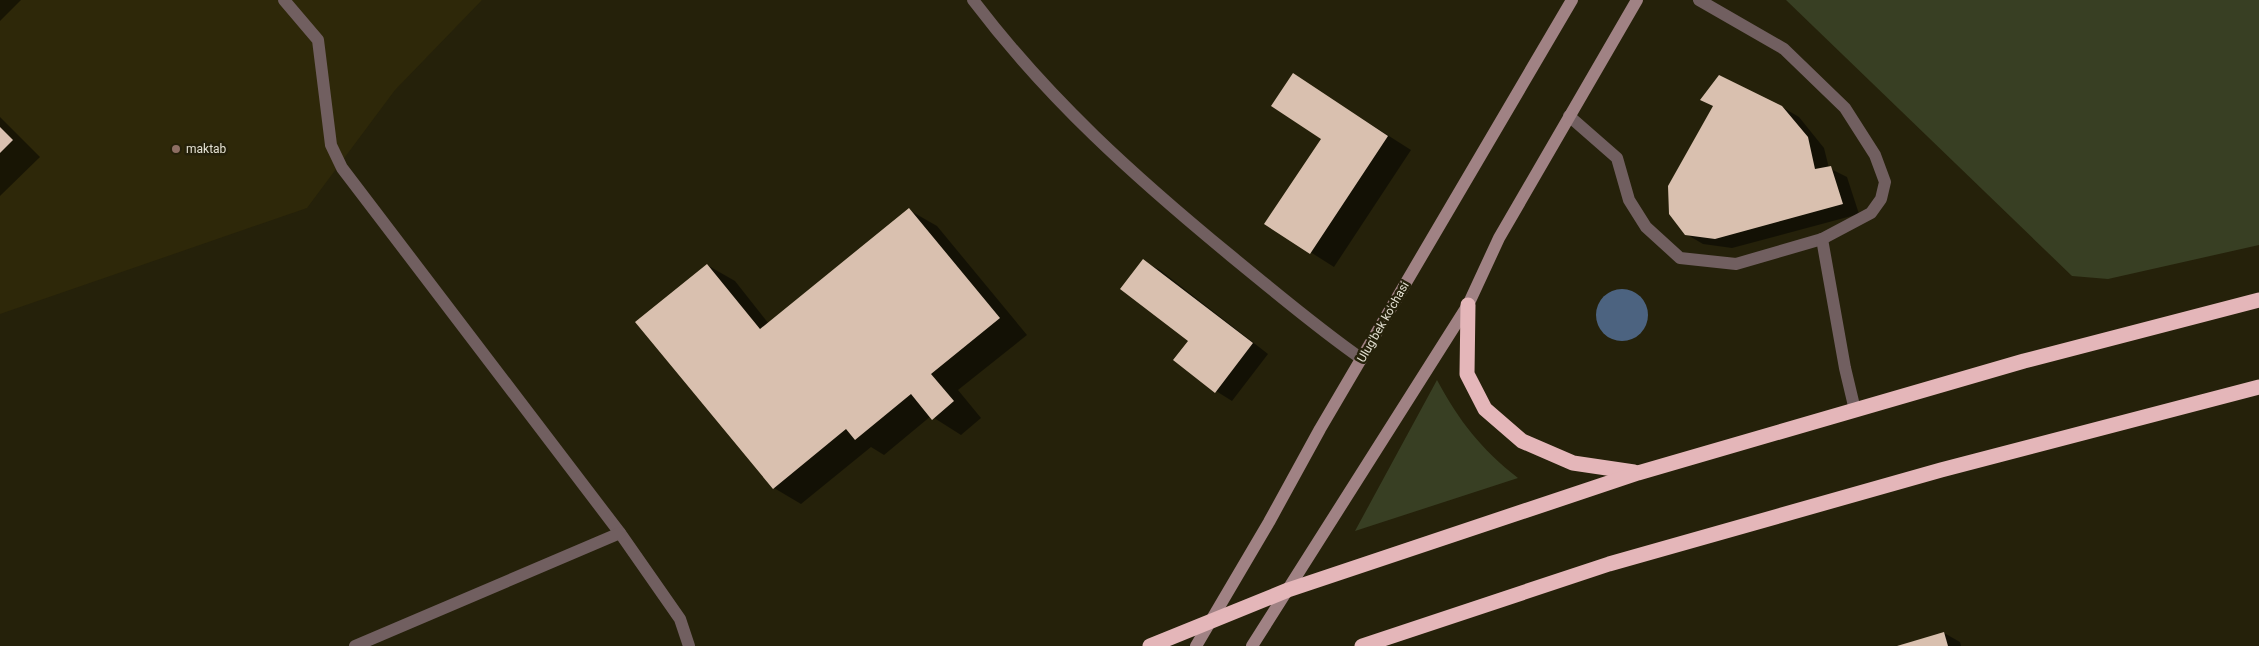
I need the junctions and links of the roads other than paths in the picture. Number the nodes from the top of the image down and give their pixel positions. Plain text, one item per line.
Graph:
1 (284, 0) edge
2 (973, 0) edge
3 (1572, 0) edge
4 (1637, 0) edge
5 (1699, 0) edge
6 (1568, 116) junction
7 (1822, 239) junction
8 (2259, 300) edge
9 (1468, 304) junction
10 (1362, 359) junction
11 (2259, 387) edge
12 (1855, 410) junction
13 (1638, 473) junction
14 (620, 533) junction
15 (1288, 590) junction
16 (1209, 623) junction
17 (355, 646) edge
18 (689, 646) edge
19 (1150, 646) edge
20 (1196, 646) edge
21 (1252, 646) edge
22 (1362, 646) edge

1 - 14 street
2 - 10 street
3 - 10 main road, Ulug'bek ko'chasi
4 - 6 main road
5 - 7 street
6 - 7 street
6 - 9 main road
7 - 12 street
8 - 12 highway
9 - 13 highway
9 - 15 main road
10 - 16 main road, Ulug'bek ko'chasi
11 - 22 highway
12 - 13 highway
13 - 15 highway
14 - 17 street
14 - 18 street
15 - 16 highway
15 - 21 main road
16 - 19 highway
16 - 20 main road, Ulug'bek ko'chasi

